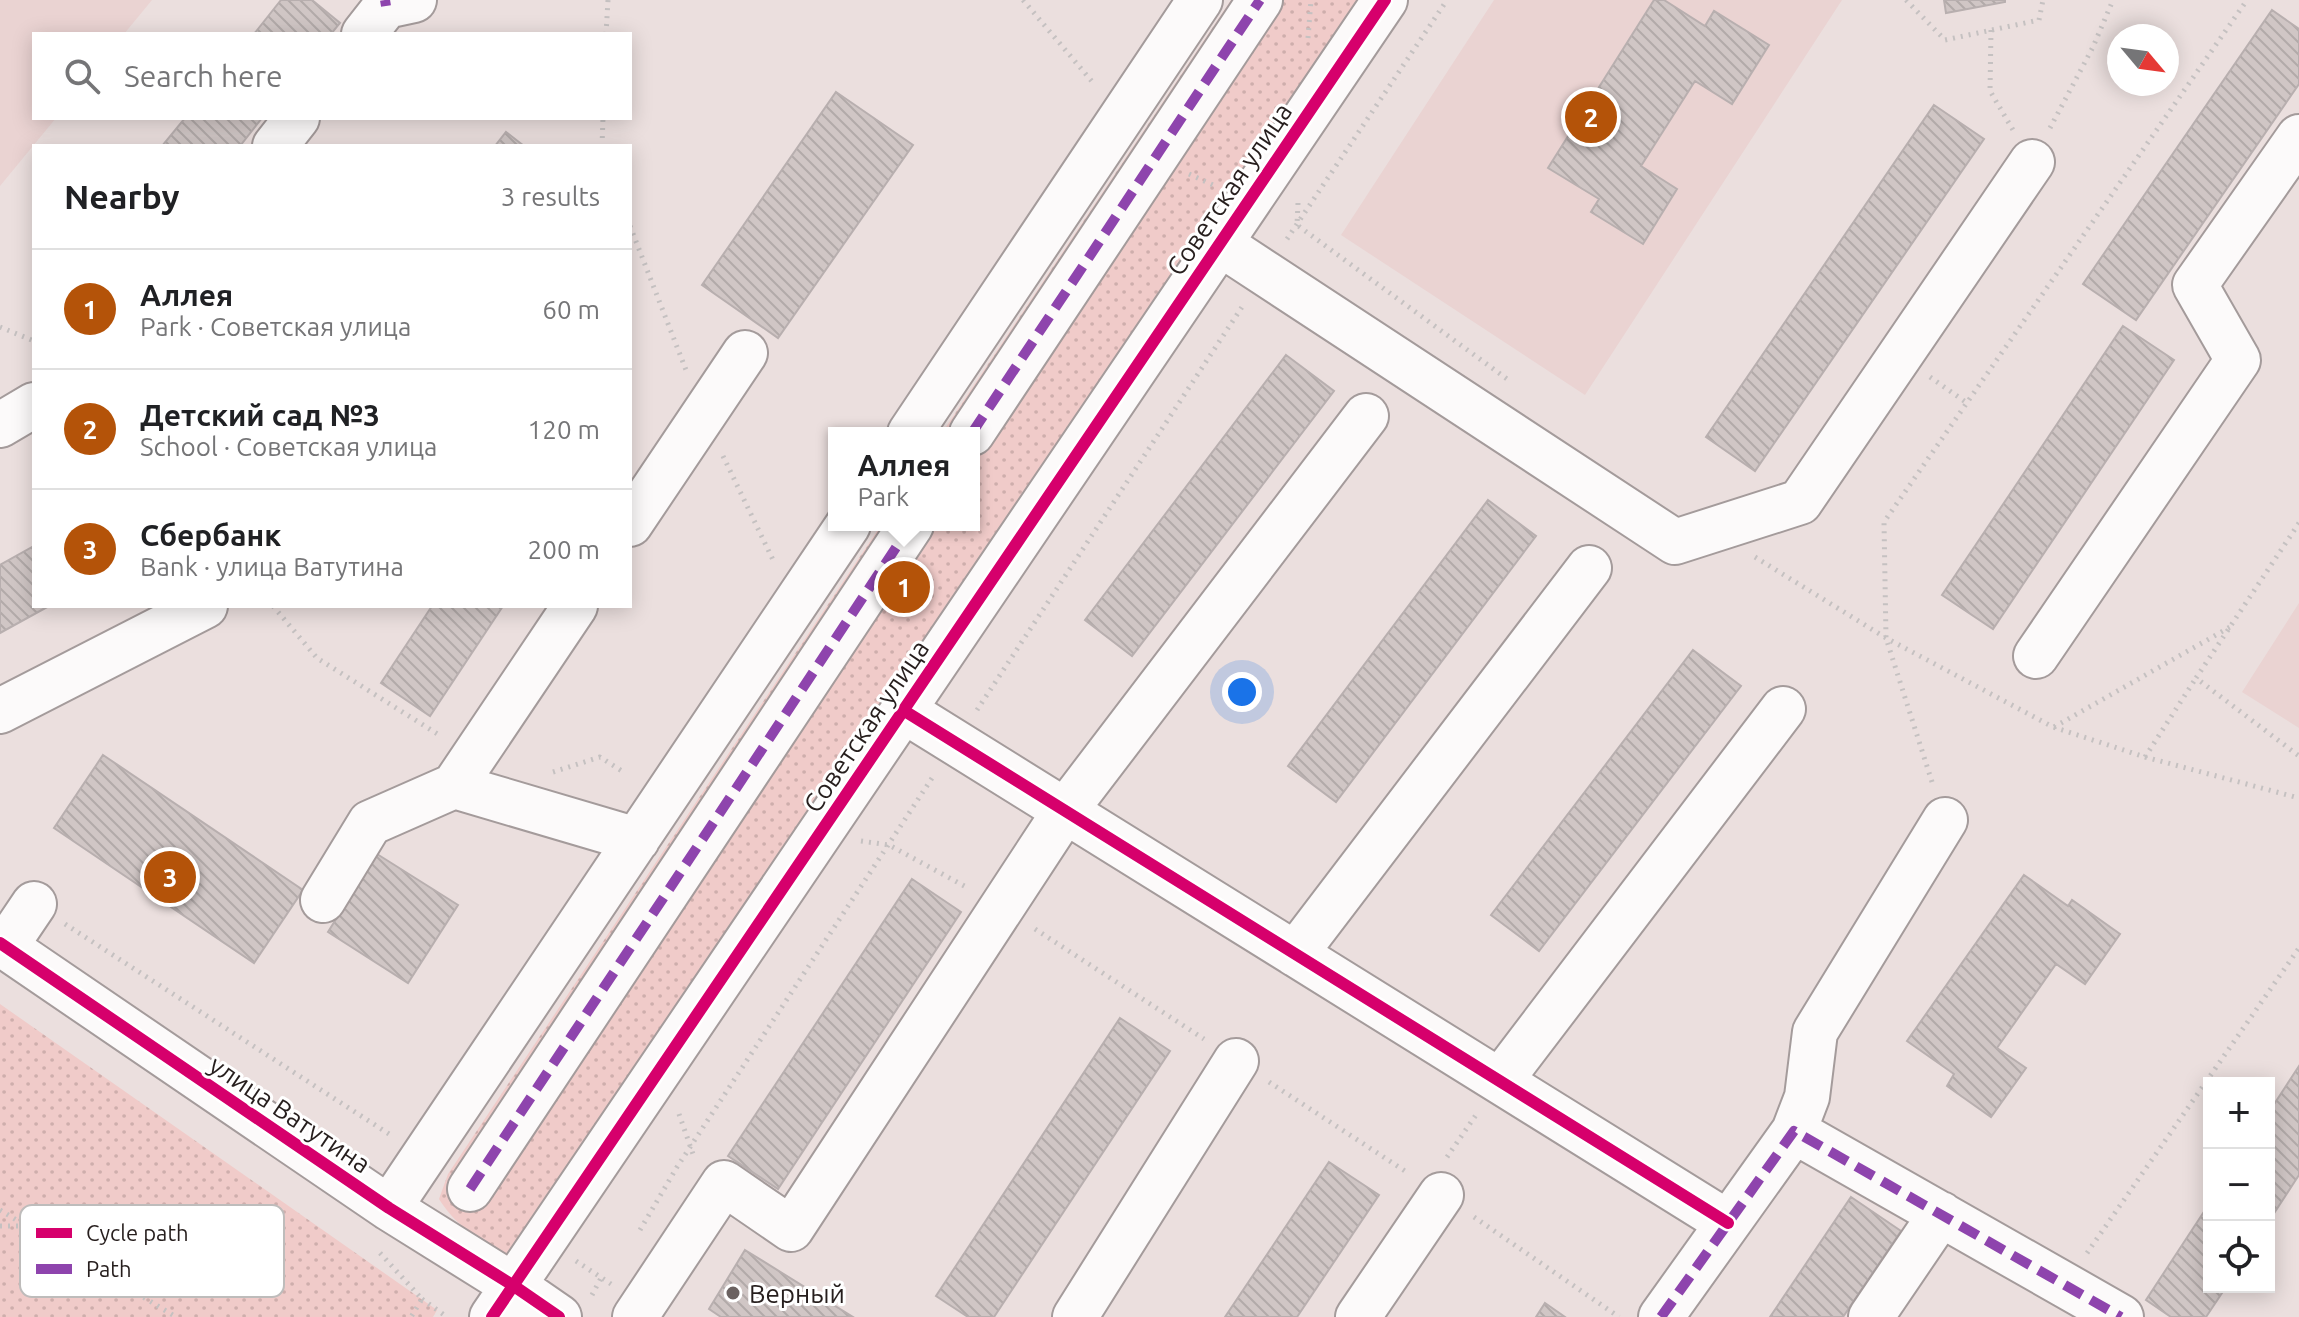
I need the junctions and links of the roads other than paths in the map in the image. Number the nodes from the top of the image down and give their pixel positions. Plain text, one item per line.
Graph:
1 (414, 0) edge
2 (1200, 0) edge
3 (1260, 0) edge
4 (1385, 0) edge
5 (366, 32) edge
6 (295, 120) edge
7 (2299, 137) edge
8 (277, 144) edge
9 (2032, 162) road end
10 (1219, 243) junction
11 (745, 353) dead end
12 (32, 406) edge
13 (1366, 416) dead end
14 (0, 425) edge
15 (914, 427) edge
16 (976, 427) edge
17 (632, 521) edge
18 (844, 531) edge
19 (907, 531) edge
20 (1589, 568) dead end
21 (201, 608) edge
22 (574, 608) edge
23 (2036, 656) dead end
24 (1783, 709) dead end
25 (903, 710) junction
26 (0, 711) edge
27 (464, 771) junction
28 (1065, 811) junction
29 (1945, 820) road end
30 (637, 840) junction
31 (323, 900) dead end
32 (34, 904) road end
33 (2, 945) edge
34 (1295, 954) junction
35 (1236, 1061) road end
36 (1500, 1081) junction
37 (1794, 1131) junction
38 (470, 1189) dead end
39 (1434, 1190) road end
40 (389, 1208) junction
41 (1941, 1214) junction
42 (1728, 1223) junction
43 (627, 1292) edge
44 (503, 1302) edge
45 (559, 1317) edge
46 (1075, 1317) edge
47 (1358, 1317) edge
48 (1661, 1317) edge
49 (1871, 1317) edge
50 (2121, 1317) edge

1 - 5 street
2 - 15 street
3 - 16 street
4 - 10 street, Советская улица
6 - 8 street
7 - 23 street
9 - 10 street
10 - 25 street, Советская улица
11 - 17 street
12 - 14 street
13 - 28 street
18 - 30 street
19 - 38 street
20 - 34 street
21 - 26 street
22 - 27 street
24 - 36 street
25 - 28 street
25 - 44 street, Советская улица
27 - 30 street
27 - 31 street
28 - 34 street
28 - 43 street
29 - 37 street
30 - 40 street
32 - 33 street
33 - 40 street, улица Ватутина
34 - 36 street
35 - 46 street
36 - 42 street
37 - 41 street
37 - 42 street
39 - 47 street
40 - 44 street, улица Ватутина
41 - 49 street
41 - 50 street
42 - 48 street
44 - 45 street, улица Ватутина

